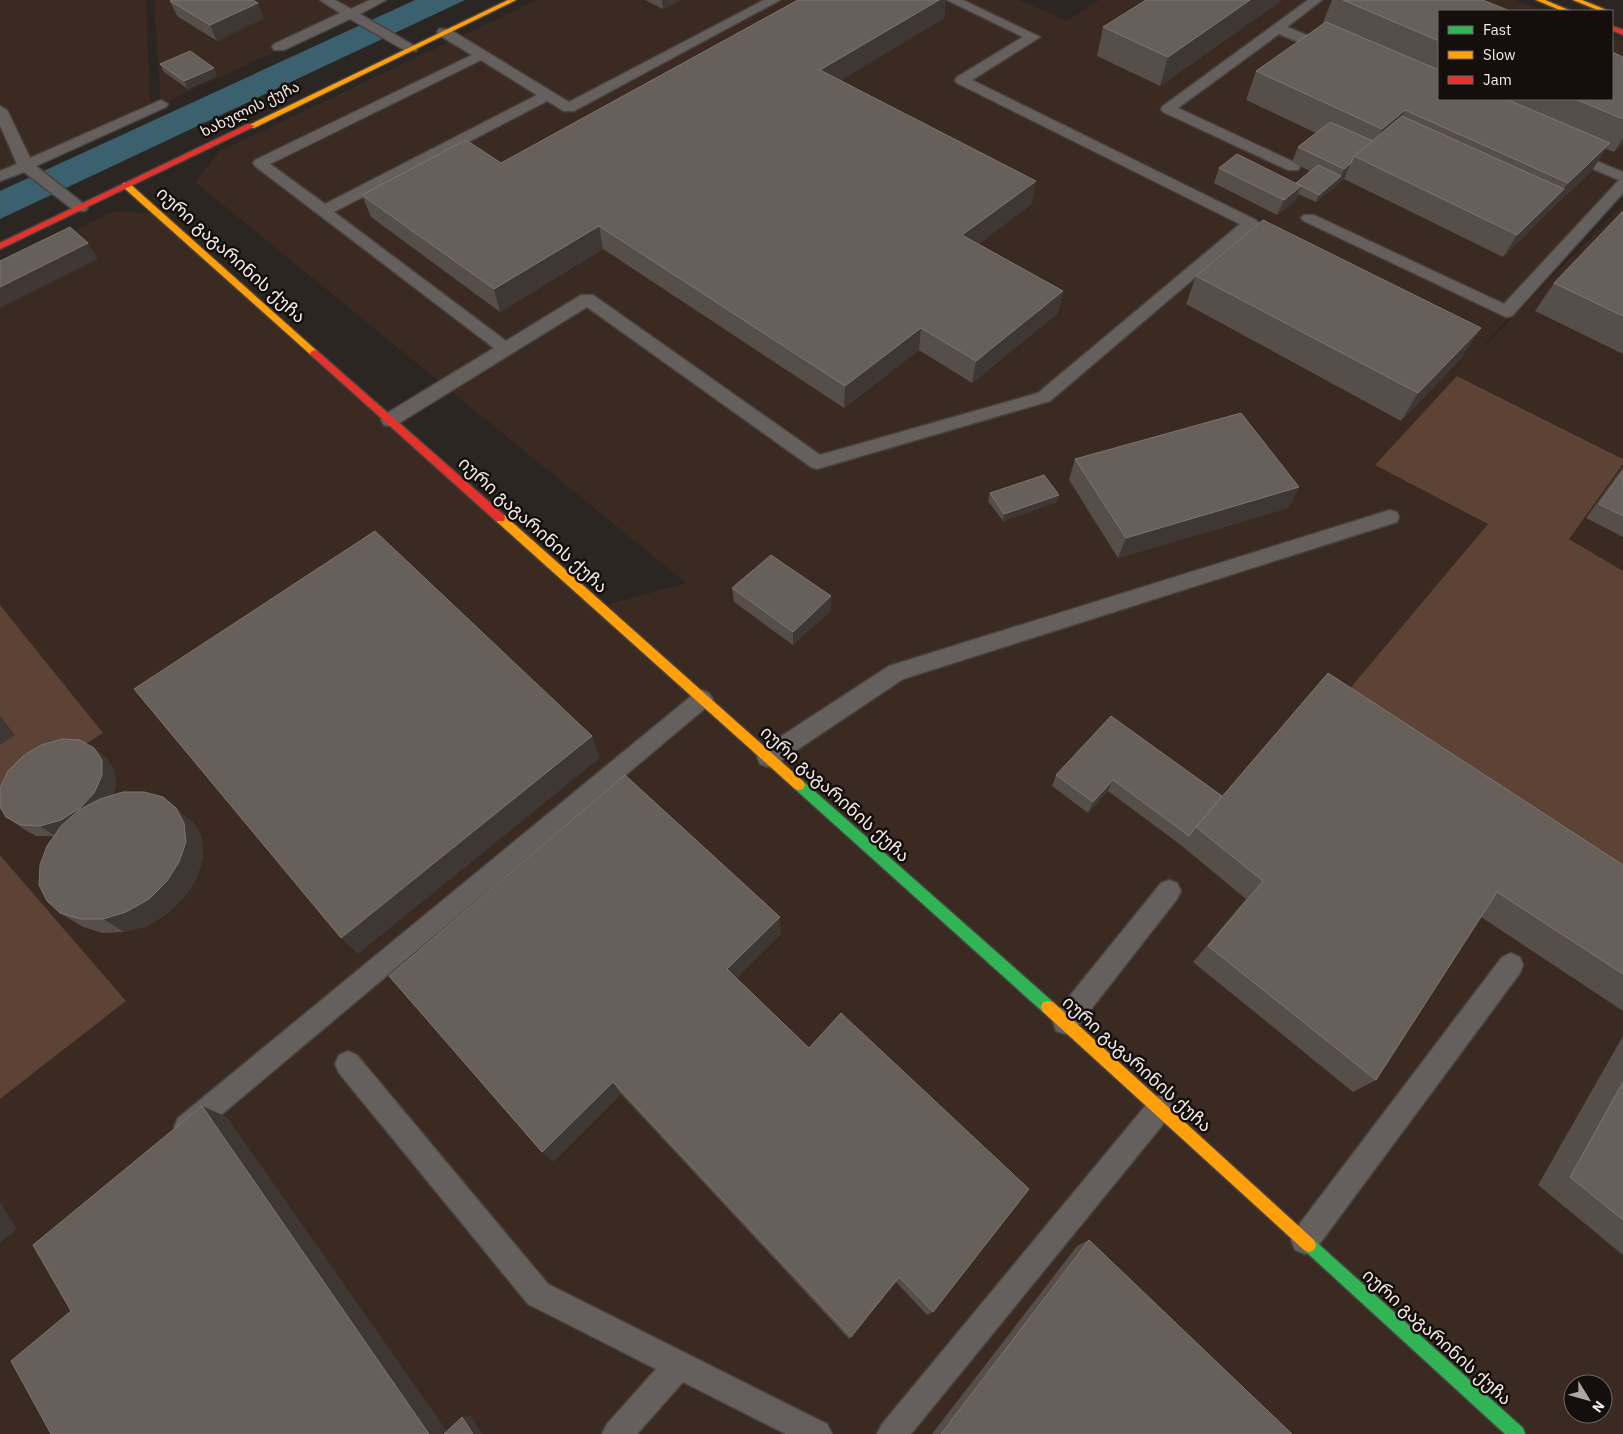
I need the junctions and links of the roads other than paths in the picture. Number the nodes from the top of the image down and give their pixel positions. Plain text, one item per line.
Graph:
1 (326, 0) edge
2 (380, 0) edge
3 (512, 0) edge
4 (774, 0) edge
5 (953, 0) edge
6 (1316, 0) edge
7 (1539, 0) edge
8 (1576, 0) edge
9 (1565, 10) edge
10 (1603, 10) edge
11 (354, 17) junction
12 (1277, 28) junction
13 (444, 32) junction
14 (279, 47) dead end
15 (410, 48) junction
16 (1340, 54) edge
17 (482, 55) junction
18 (547, 95) junction
19 (161, 104) dead end
20 (0, 110) edge
21 (1560, 150) edge
22 (1293, 167) dead end
23 (28, 168) junction
24 (0, 177) edge
25 (1623, 177) edge
26 (1623, 184) edge
27 (126, 185) junction
28 (80, 208) junction
29 (324, 211) junction
30 (1309, 218) dead end
31 (0, 246) edge
32 (506, 349) junction
33 (390, 420) junction
34 (1390, 517) dead end
35 (702, 699) junction
36 (768, 757) junction
37 (1169, 891) dead end
38 (1512, 965) dead end
39 (1065, 1022) junction
40 (348, 1064) dead end
41 (1160, 1108) junction
42 (174, 1138) edge
43 (1305, 1240) junction
44 (679, 1365) junction
45 (618, 1434) edge
46 (817, 1434) edge
47 (892, 1434) edge
48 (1517, 1434) edge

1 - 11 lane
2 - 11 lane
3 - 13 street, ხახულის ქუჩა
4 - 18 lane
5 - 32 lane
6 - 12 lane
7 - 9 street
8 - 10 street
11 - 14 lane
11 - 15 lane
12 - 16 lane
12 - 22 lane
13 - 15 street, ხახულის ქუჩა
13 - 17 lane
15 - 27 street, ხახულის ქუჩა
17 - 18 lane
17 - 29 lane
18 - 29 lane
19 - 23 lane
20 - 23 lane
21 - 25 lane
23 - 24 lane
23 - 28 lane
26 - 30 lane
27 - 28 street, ხახულის ქუჩა
27 - 33 street, იური გაგარინის ქუჩა
28 - 31 street, ხახულის ქუჩა
29 - 32 lane
32 - 33 lane
33 - 35 street, იური გაგარინის ქუჩა
34 - 36 lane
35 - 36 street, იური გაგარინის ქუჩა
35 - 42 lane
36 - 39 street, იური გაგარინის ქუჩა
37 - 39 lane
38 - 43 lane
39 - 41 street, იური გაგარინის ქუჩა
40 - 44 lane
41 - 43 street, იური გაგარინის ქუჩა
41 - 47 lane
43 - 48 street, იური გაგარინის ქუჩა
44 - 45 lane
44 - 46 lane

